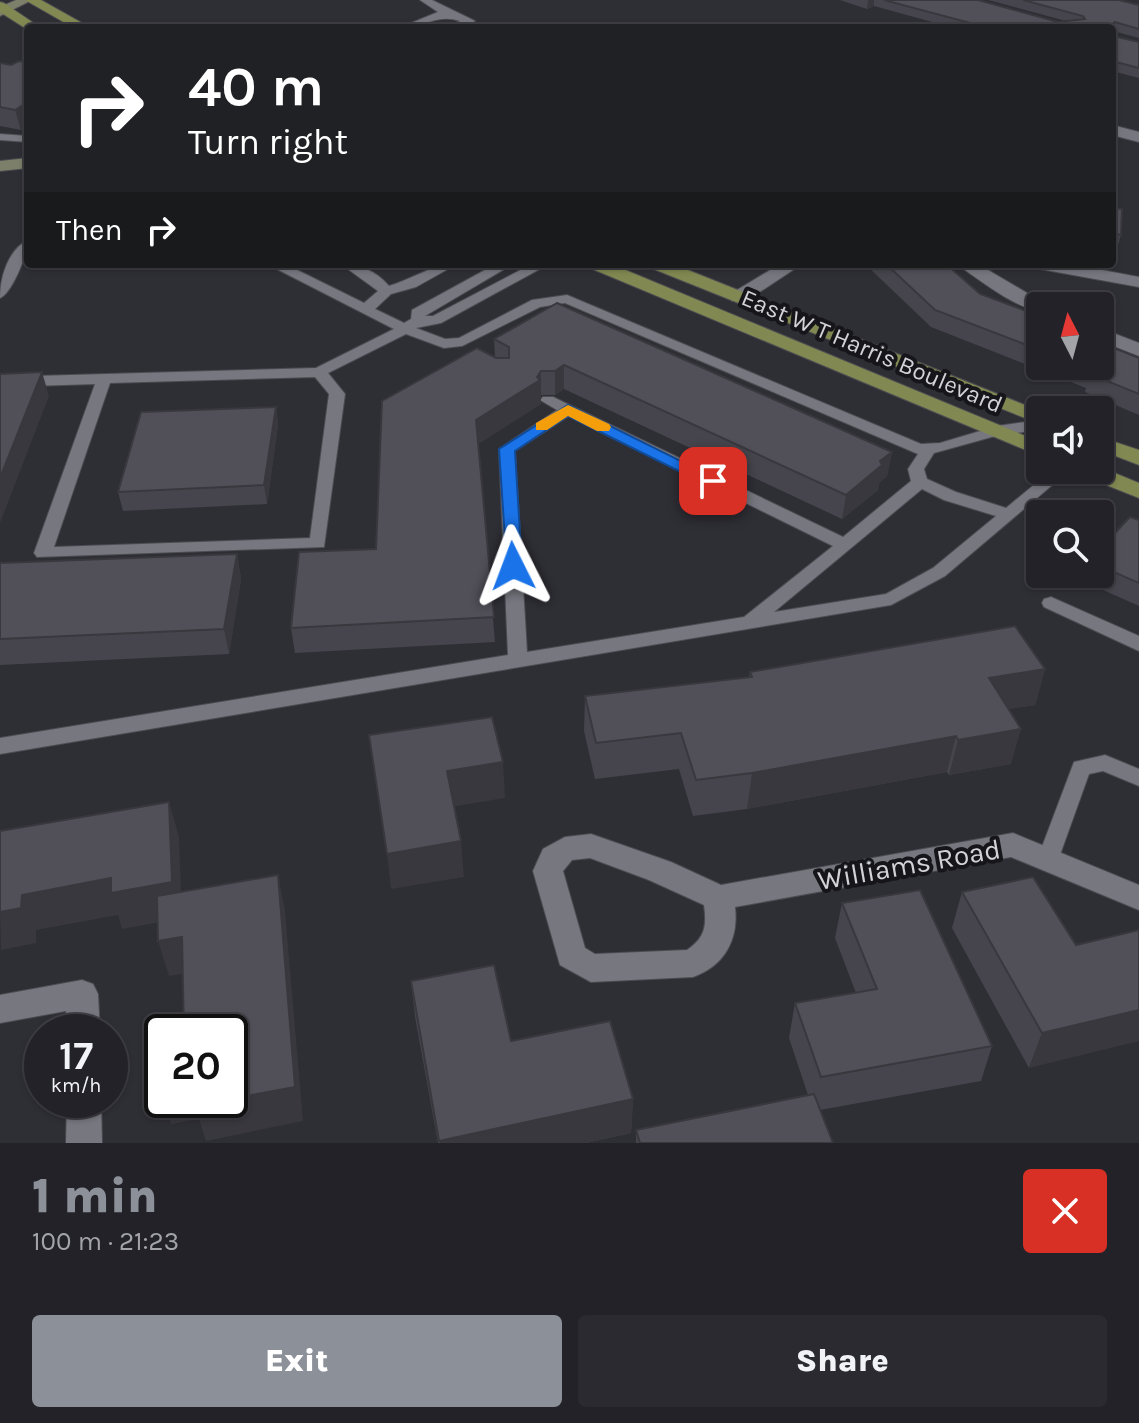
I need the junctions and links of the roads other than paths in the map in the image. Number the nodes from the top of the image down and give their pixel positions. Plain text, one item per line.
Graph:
1 (28, 0) edge
2 (425, 0) edge
3 (1, 10) edge
4 (446, 13) junction
5 (27, 24) edge
6 (76, 24) edge
7 (415, 24) edge
8 (461, 24) edge
9 (6, 27) dead end
10 (24, 28) edge
11 (1116, 131) edge
12 (0, 137) edge
13 (1139, 137) edge
14 (24, 139) edge
15 (0, 159) edge
16 (24, 163) edge
17 (24, 163) edge
18 (0, 166) edge
19 (22, 258) edge
20 (0, 259) edge
21 (282, 268) edge
22 (354, 268) edge
23 (369, 268) edge
24 (442, 268) edge
25 (499, 268) edge
26 (534, 268) edge
27 (606, 268) edge
28 (667, 268) edge
29 (786, 268) edge
30 (974, 268) edge
31 (1062, 268) edge
32 (1139, 282) edge
33 (382, 286) junction
34 (0, 294) edge
35 (739, 297) junction
36 (1026, 299) edge
37 (365, 310) junction
38 (412, 325) junction
39 (1114, 340) edge
40 (444, 344) junction
41 (1139, 350) edge
42 (467, 357) edge
43 (319, 372) junction
44 (104, 379) junction
45 (0, 382) edge
46 (548, 400) edge
47 (568, 410) junction
48 (1026, 412) edge
49 (1026, 427) edge
50 (997, 431) junction
51 (1026, 444) edge
52 (1114, 448) edge
53 (929, 449) junction
54 (1139, 458) edge
55 (1114, 480) edge
56 (920, 482) junction
57 (1045, 484) edge
58 (1139, 491) edge
59 (1008, 514) junction
60 (845, 545) junction
61 (1051, 603) dead end
62 (747, 623) junction
63 (1139, 644) edge
64 (518, 661) junction
65 (0, 746) edge
66 (1139, 778) edge
67 (1048, 860) junction
68 (719, 898) junction
69 (1139, 898) edge
70 (0, 1009) edge
71 (83, 1014) edge
72 (84, 1118) edge
73 (84, 1143) edge

1 - 3 street
1 - 6 main road
2 - 4 lane
3 - 5 main road
4 - 7 lane
4 - 8 lane
9 - 10 main road
11 - 13 street
12 - 14 lane
15 - 16 street
17 - 18 street
19 - 20 lane
19 - 34 lane
21 - 37 lane
22 - 33 lane
23 - 33 lane
24 - 33 lane
25 - 38 lane
26 - 38 lane
27 - 50 main road, East W T Harris Boulevard
28 - 35 main road, East W T Harris Boulevard
29 - 35 street
30 - 36 street
31 - 32 street
33 - 37 lane
35 - 48 main road, East W T Harris Boulevard
37 - 38 lane
38 - 40 lane
38 - 43 lane
39 - 41 street
40 - 42 lane
40 - 53 lane
43 - 44 lane
43 - 44 lane
44 - 45 lane
46 - 47 lane
47 - 60 lane
47 - 64 lane
49 - 50 lane
50 - 51 main road, East W T Harris Boulevard
50 - 53 lane
52 - 54 main road
53 - 56 lane
55 - 58 main road
56 - 59 lane
56 - 60 lane
57 - 59 lane
59 - 62 lane
60 - 62 lane
61 - 63 lane
62 - 64 lane
64 - 65 lane
66 - 67 lane
67 - 68 street, Williams Road
67 - 69 street, Williams Road
68 - 68 street
70 - 71 street
72 - 73 street

